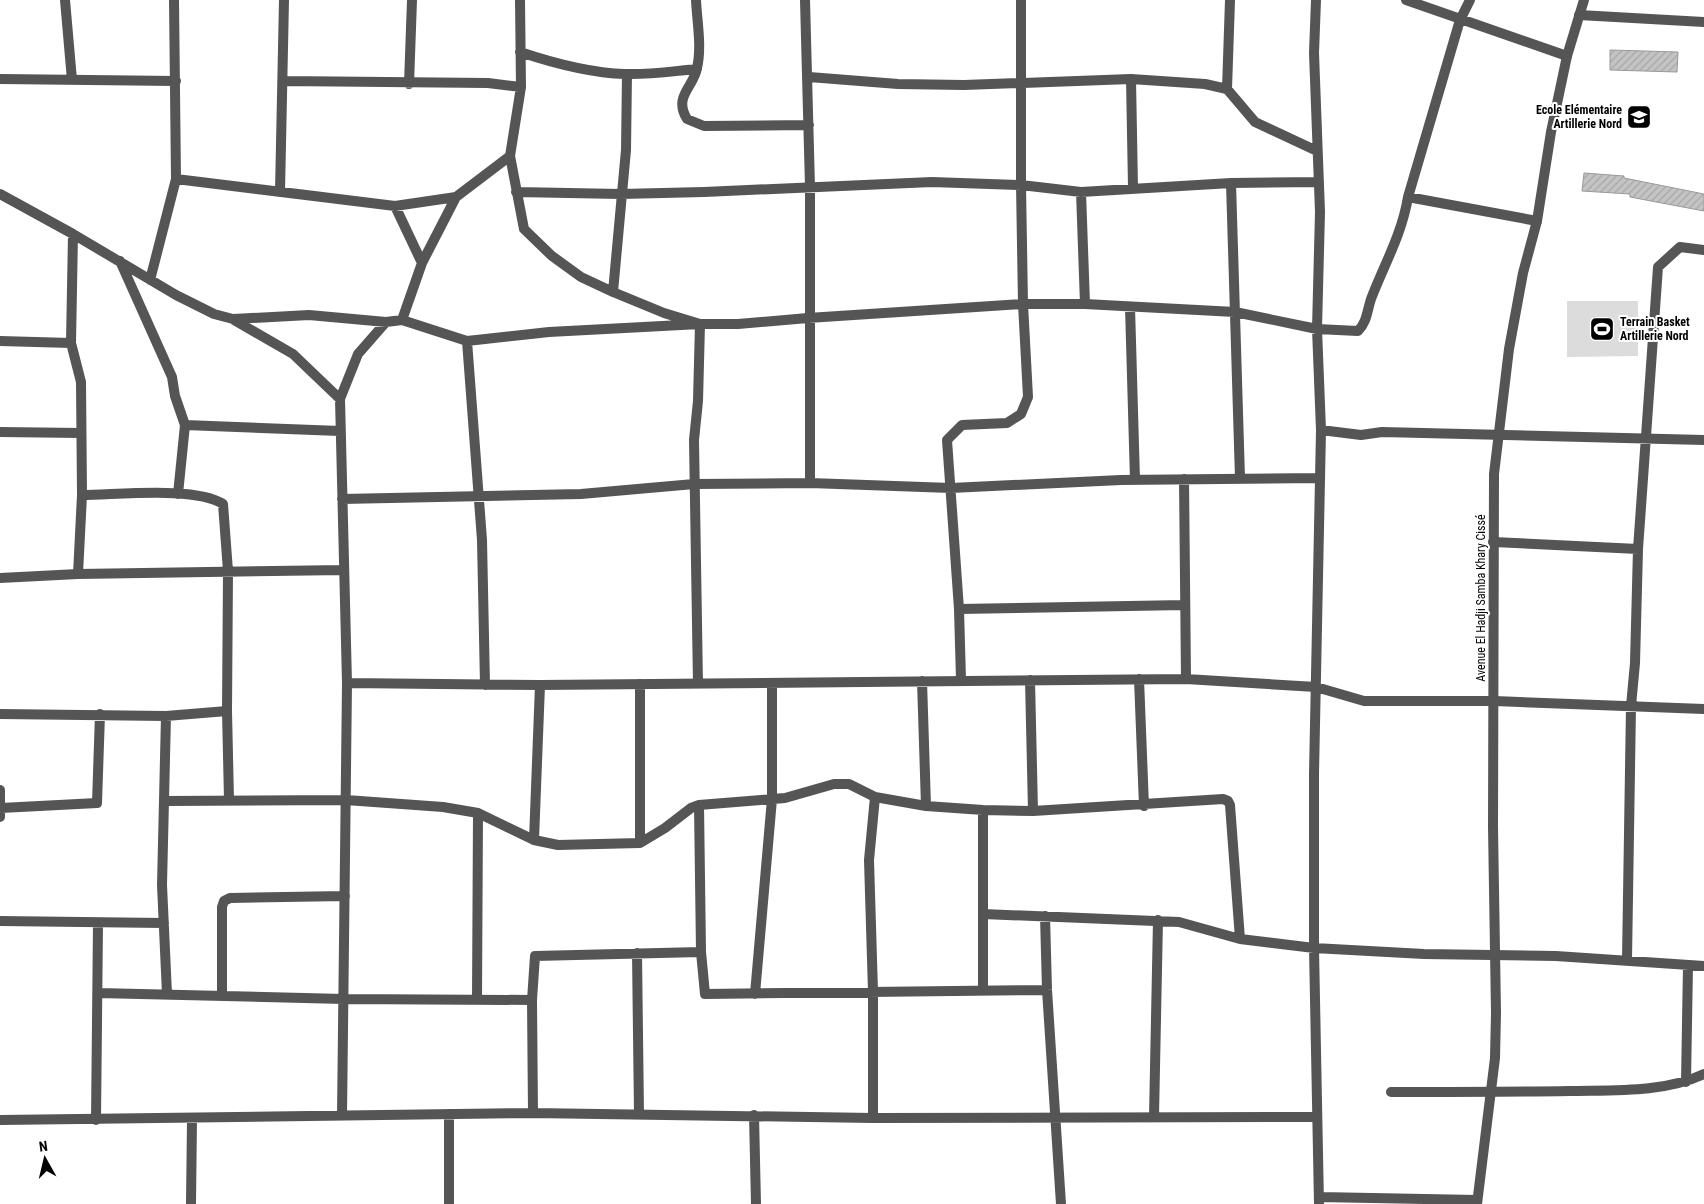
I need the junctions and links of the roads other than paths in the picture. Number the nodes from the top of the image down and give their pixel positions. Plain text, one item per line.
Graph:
1 (65, 0) edge
2 (174, 0) edge
3 (284, 0) edge
4 (411, 0) edge
5 (520, 0) edge
6 (696, 0) edge
7 (805, 0) edge
8 (1021, 0) edge
9 (1230, 0) edge
10 (1316, 0) edge
11 (1406, 0) edge
12 (1470, 0) edge
13 (1584, 0) edge
14 (1579, 15) junction
15 (1460, 20) junction
16 (1704, 22) edge
17 (520, 52) junction
18 (1567, 56) junction
19 (697, 69) junction
20 (627, 74) junction
21 (808, 77) junction
22 (0, 79) edge
23 (1131, 79) junction
24 (72, 80) junction
25 (176, 81) junction
26 (284, 81) junction
27 (409, 84) junction
28 (1021, 84) junction
29 (521, 87) junction
30 (1227, 89) junction
31 (809, 125) junction
32 (1317, 151) junction
33 (510, 156) junction
34 (176, 179) junction
35 (1319, 182) junction
36 (1231, 183) junction
37 (1021, 185) junction
38 (810, 187) junction
39 (1133, 188) junction
40 (280, 192) junction
41 (516, 192) junction
42 (1081, 192) junction
43 (0, 194) edge
44 (621, 194) junction
45 (456, 197) junction
46 (1408, 197) junction
47 (394, 206) junction
48 (1537, 221) junction
49 (74, 234) junction
50 (1704, 250) edge
51 (120, 262) junction
52 (422, 263) junction
53 (150, 280) junction
54 (613, 292) junction
55 (1023, 304) junction
56 (1085, 304) junction
57 (1130, 307) junction
58 (1235, 312) junction
59 (808, 318) junction
60 (233, 319) junction
61 (402, 320) junction
62 (386, 322) junction
63 (700, 324) junction
64 (1317, 329) junction
65 (0, 341) edge
66 (467, 341) junction
67 (71, 343) junction
68 (340, 399) junction
69 (185, 425) junction
70 (1321, 430) junction
71 (340, 431) junction
72 (0, 432) edge
73 (81, 433) junction
74 (1498, 437) junction
75 (1644, 440) junction
76 (1704, 440) edge
77 (1240, 478) junction
78 (1319, 478) junction
79 (1184, 479) junction
80 (1135, 480) junction
81 (810, 483) junction
82 (694, 484) junction
83 (951, 488) junction
84 (178, 494) junction
85 (82, 495) junction
86 (478, 495) junction
87 (342, 499) junction
88 (1493, 542) junction
89 (1638, 549) junction
90 (344, 570) junction
91 (228, 571) junction
92 (78, 574) junction
93 (0, 578) edge
94 (1185, 604) junction
95 (959, 609) junction
96 (1139, 679) junction
97 (1186, 679) junction
98 (961, 680) junction
99 (1030, 680) junction
100 (922, 681) junction
101 (347, 683) junction
102 (772, 683) junction
103 (640, 684) junction
104 (698, 684) junction
105 (485, 685) junction
106 (540, 685) junction
107 (1316, 686) junction
108 (1494, 701) junction
109 (1631, 706) junction
110 (1704, 709) edge
111 (227, 711) junction
112 (0, 714) edge
113 (100, 714) junction
114 (166, 716) junction
115 (0, 790) edge
116 (875, 797) junction
117 (772, 799) junction
118 (230, 800) junction
119 (346, 800) junction
120 (164, 802) junction
121 (699, 805) junction
122 (926, 806) junction
123 (1144, 806) junction
124 (983, 810) junction
125 (1033, 811) junction
126 (0, 813) edge
127 (478, 813) junction
128 (534, 840) junction
129 (640, 843) junction
130 (345, 896) junction
131 (983, 914) junction
132 (1045, 916) junction
133 (1158, 920) junction
134 (0, 921) edge
135 (98, 923) junction
136 (164, 923) junction
137 (1240, 940) junction
138 (1314, 948) junction
139 (701, 952) junction
140 (637, 953) junction
141 (1494, 954) junction
142 (1627, 960) junction
143 (1688, 965) junction
144 (1704, 966) edge
145 (1047, 990) junction
146 (983, 991) junction
147 (873, 992) junction
148 (98, 993) junction
149 (167, 994) junction
150 (755, 994) junction
151 (222, 996) junction
152 (344, 999) junction
153 (477, 999) junction
154 (532, 1000) junction
155 (1704, 1074) edge
156 (1686, 1082) junction
157 (1391, 1092) dead end
158 (1491, 1093) junction
159 (533, 1113) junction
160 (450, 1114) junction
161 (639, 1114) junction
162 (754, 1115) junction
163 (342, 1116) junction
164 (1154, 1117) junction
165 (1316, 1117) junction
166 (874, 1118) junction
167 (1057, 1118) junction
168 (192, 1119) junction
169 (0, 1120) edge
170 (96, 1120) junction
171 (1319, 1201) edge
172 (1477, 1202) edge
173 (191, 1204) edge
174 (449, 1204) edge
175 (756, 1204) edge
176 (1061, 1204) edge

1 - 24 street
2 - 25 street
3 - 26 street
4 - 27 street
5 - 17 street
6 - 19 street
7 - 21 street
8 - 28 street
9 - 30 street
10 - 32 street
11 - 15 street
12 - 15 street
13 - 14 street, Avenue El Hadji Samba Khary Cissé
14 - 16 street
14 - 18 street, Avenue El Hadji Samba Khary Cissé
15 - 18 street
15 - 46 street
17 - 20 street
17 - 29 street
18 - 48 street, Avenue El Hadji Samba Khary Cissé
19 - 20 street
19 - 31 street
20 - 44 street
21 - 28 street
21 - 31 street
22 - 24 street
23 - 28 street
23 - 30 street
23 - 39 street
24 - 25 street
25 - 34 street
26 - 27 street
26 - 40 street
27 - 29 street
28 - 37 street
29 - 33 street
30 - 32 street
31 - 38 street
32 - 35 street
33 - 41 street
33 - 45 street
34 - 40 street
34 - 53 street
35 - 36 street
35 - 64 street
36 - 39 street
36 - 58 street
37 - 38 street
37 - 42 street
37 - 55 street
38 - 44 street
38 - 59 street
39 - 42 street
40 - 47 street
41 - 44 street
41 - 54 street
42 - 56 street
43 - 49 street
44 - 54 street
45 - 47 street
45 - 52 street
46 - 48 street
46 - 64 street
47 - 52 street
48 - 74 street, Avenue El Hadji Samba Khary Cissé
49 - 51 street
49 - 67 street
50 - 75 street
51 - 53 street
51 - 69 street
52 - 61 street
53 - 60 street
54 - 63 street
55 - 56 street
55 - 59 street
55 - 83 street
56 - 57 street
57 - 58 street
57 - 80 street
58 - 64 street
58 - 77 street
59 - 63 street
59 - 81 street
60 - 62 street
60 - 68 street
61 - 62 street
61 - 66 street
62 - 68 street
63 - 66 street
63 - 82 street
64 - 70 street
65 - 67 street
66 - 86 street
67 - 73 street
68 - 71 street
69 - 71 street
69 - 84 street
70 - 74 street
70 - 78 street
71 - 87 street
72 - 73 street
73 - 85 street
74 - 75 street
74 - 88 street, Avenue El Hadji Samba Khary Cissé
75 - 76 street
75 - 89 street
77 - 78 street
77 - 79 street
78 - 107 street
79 - 80 street
79 - 94 street
80 - 83 street
81 - 82 street
81 - 83 street
82 - 86 street
82 - 104 street
83 - 95 street
84 - 85 street
84 - 91 street
85 - 92 street
86 - 87 street
86 - 105 street
87 - 90 street
88 - 89 street
88 - 108 street, Avenue El Hadji Samba Khary Cissé
89 - 109 street
90 - 91 street
90 - 101 street
91 - 92 street
91 - 111 street
92 - 93 street
94 - 95 street
94 - 97 street
95 - 98 street
96 - 97 street
96 - 99 street
96 - 123 street
97 - 107 street
98 - 99 street
98 - 100 street
99 - 125 street
100 - 102 street
100 - 122 street
101 - 105 street
101 - 119 street
102 - 104 street
102 - 117 street
103 - 104 street
103 - 106 street
103 - 129 street
105 - 106 street
106 - 128 street
107 - 108 street
107 - 138 street
108 - 109 street
108 - 141 street, Avenue El Hadji Samba Khary Cissé
109 - 110 street
109 - 142 street
111 - 114 street
111 - 118 street
112 - 113 street
113 - 114 street
113 - 126 street
114 - 120 street
115 - 126 street
116 - 117 street
116 - 122 street
116 - 147 street
117 - 121 street
117 - 150 street
118 - 119 street
118 - 120 street
119 - 127 street
119 - 130 street
120 - 136 street
121 - 129 street
121 - 139 street
122 - 124 street
123 - 125 street
123 - 137 street
124 - 125 street
124 - 131 street
127 - 128 street
127 - 153 street
128 - 129 street
130 - 151 street
130 - 152 street
131 - 132 street
131 - 146 street
132 - 133 street
132 - 145 street
133 - 137 street
133 - 164 street
134 - 135 street
135 - 136 street
135 - 148 street
136 - 149 street
137 - 138 street
138 - 141 street
138 - 165 street
139 - 140 street
139 - 150 street
140 - 154 street
140 - 161 street
141 - 142 street
141 - 158 street, Avenue El Hadji Samba Khary Cissé
142 - 143 street
143 - 144 street
143 - 156 street
145 - 146 street
145 - 167 street
146 - 147 street
147 - 150 street
147 - 166 street
148 - 149 street
148 - 170 street
149 - 151 street
151 - 152 street
152 - 153 street
152 - 163 street
153 - 154 street
154 - 159 street
155 - 156 street
156 - 158 street
157 - 158 street
158 - 172 street, Avenue El Hadji Samba Khary Cissé
159 - 160 street
159 - 161 street
160 - 163 street
160 - 174 street
161 - 162 street
162 - 166 street
162 - 175 street
163 - 168 street
164 - 165 street
164 - 167 street
165 - 171 street
166 - 167 street
167 - 176 street
168 - 170 street
168 - 173 street
169 - 170 street
171 - 172 street

